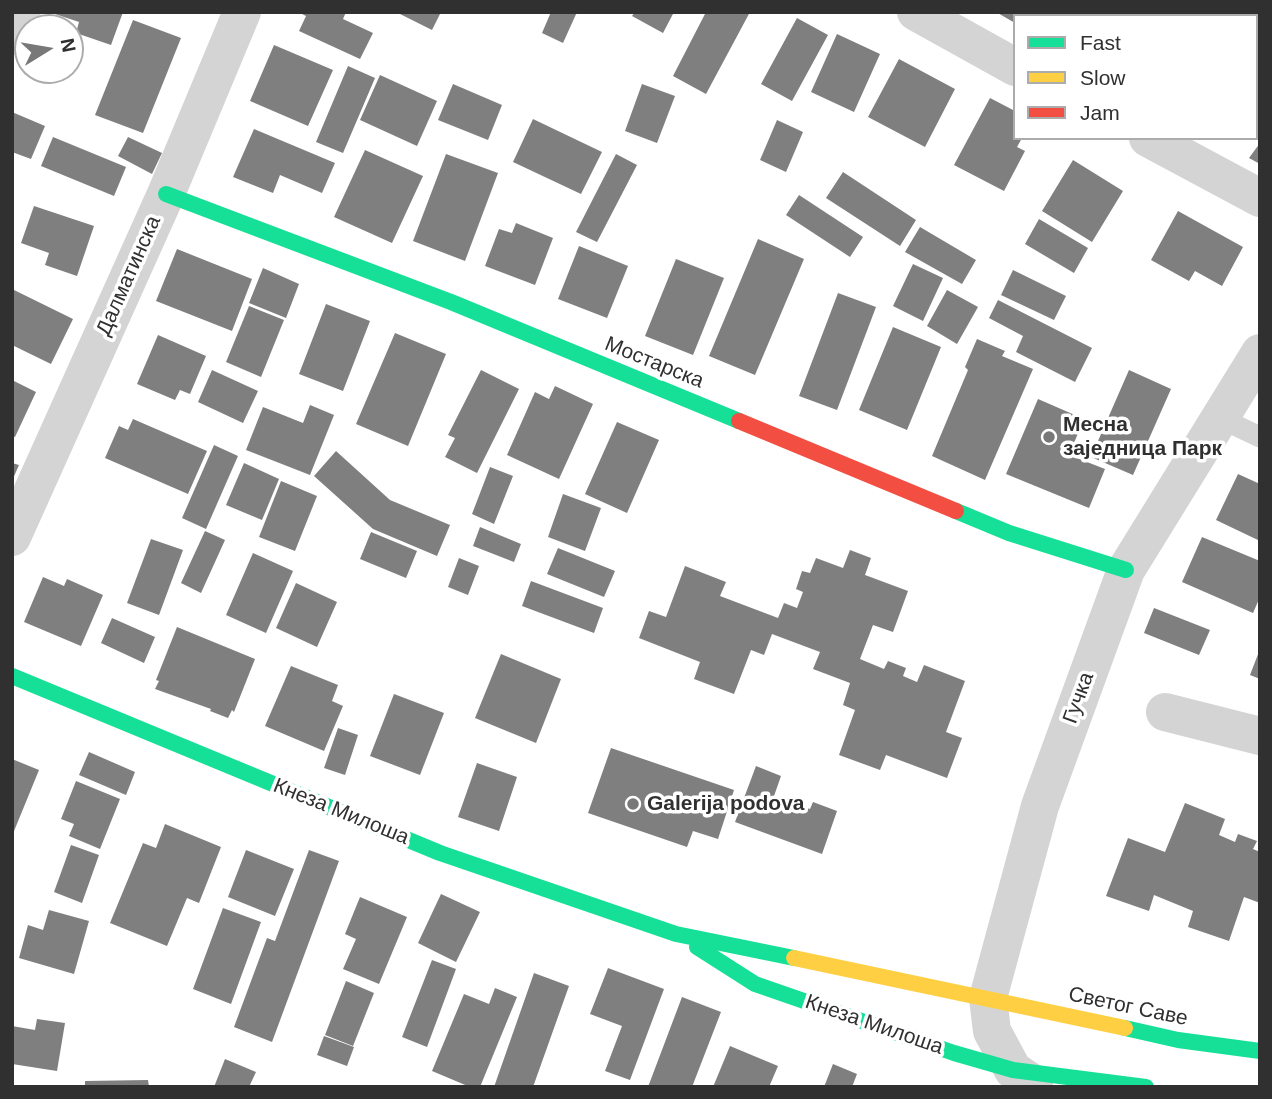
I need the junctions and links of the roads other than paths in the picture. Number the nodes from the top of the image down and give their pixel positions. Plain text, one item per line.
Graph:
1 (22, 12) edge
2 (242, 12) edge
3 (916, 12) edge
4 (12, 36) edge
5 (1013, 66) edge
6 (1152, 140) edge
7 (166, 194) junction
8 (1260, 198) edge
9 (1260, 353) edge
10 (1220, 418) junction
11 (1260, 437) edge
12 (12, 537) edge
13 (1126, 570) junction
14 (12, 676) edge
15 (1165, 712) dead end
16 (1260, 736) edge
17 (676, 934) junction
18 (988, 998) junction
19 (1260, 1051) edge
20 (1026, 1079) edge
21 (1146, 1087) edge

1 - 4 street
2 - 7 street, Далматинска
3 - 5 street
6 - 8 street
7 - 12 street, Далматинска
7 - 13 main road, Мостарска
9 - 10 street, Гучка
10 - 11 lane
10 - 13 street, Гучка
13 - 18 street, Гучка
14 - 17 main road, Кнеза Милоша
15 - 16 street
17 - 18 main road, Кнеза Милоша
17 - 20 main road, Кнеза Милоша
18 - 19 main road, Светог Саве
18 - 20 street, Гучка
20 - 21 main road

